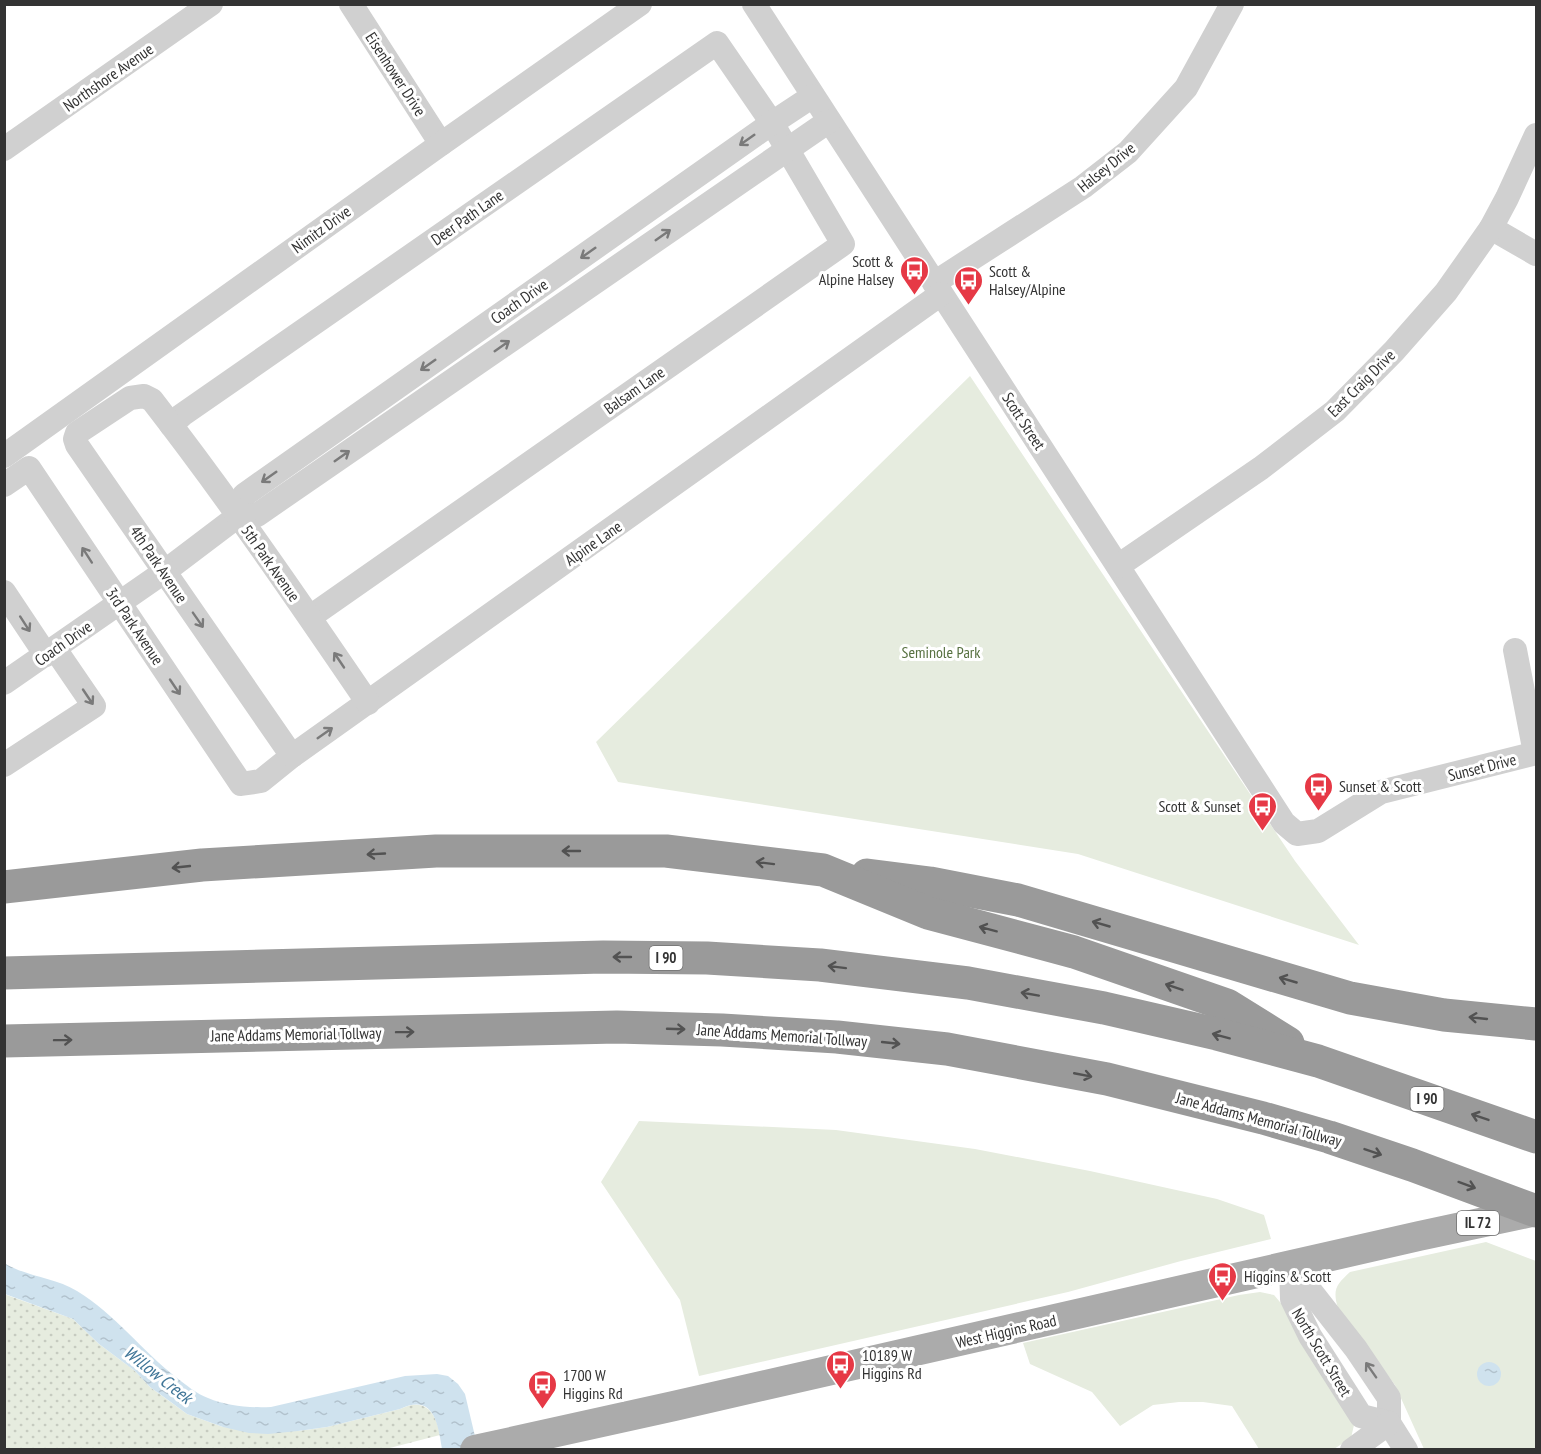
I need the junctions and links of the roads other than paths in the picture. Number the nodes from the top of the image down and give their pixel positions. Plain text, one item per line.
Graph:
1 (211, 4) edge
2 (351, 4) edge
3 (640, 4) edge
4 (1232, 4) edge
5 (759, 6) edge
6 (813, 96) junction
7 (829, 121) junction
8 (772, 123) junction
9 (1536, 135) edge
10 (441, 144) junction
11 (4, 149) edge
12 (788, 149) junction
13 (1491, 228) junction
14 (1536, 254) edge
15 (938, 288) junction
16 (171, 425) junction
17 (4, 456) edge
18 (4, 485) edge
19 (238, 516) junction
20 (1118, 566) junction
21 (164, 572) junction
22 (4, 592) edge
23 (119, 604) junction
24 (310, 617) junction
25 (1515, 650) dead end
26 (51, 652) junction
27 (4, 683) edge
28 (368, 703) junction
29 (1536, 753) edge
30 (291, 756) junction
31 (4, 765) edge
32 (241, 784) joint
33 (1297, 834) joint
34 (823, 870) junction
35 (4, 887) edge
36 (4, 972) edge
37 (1536, 1024) edge
38 (4, 1041) edge
39 (1318, 1061) junction
40 (1536, 1137) edge
41 (1536, 1211) edge
42 (1291, 1266) junction
43 (1389, 1423) junction
44 (480, 1448) edge
45 (1352, 1449) edge
46 (1406, 1449) edge

1 - 11 street, Northshore Avenue
2 - 10 street, Eisenhower Drive
3 - 10 street, Nimitz Drive
4 - 15 street, Halsey Drive
5 - 6 street, Scott Street
6 - 7 street, Scott Street
6 - 8 street, Coach Drive
7 - 12 street, Coach Drive
7 - 15 street, Scott Street
8 - 12 street, Balsam Lane
8 - 16 street, Deer Path Lane
8 -> 19 street, Coach Drive
9 - 13 street, East Craig Drive
10 - 17 street, Nimitz Drive
19 -> 12 street, Coach Drive
12 - 24 street, Balsam Lane
13 - 14 street
13 - 20 street, East Craig Drive
15 - 20 street, Scott Street
15 - 28 street, Alpine Lane
16 - 19 street, 5th Park Avenue
16 - 21 street, 4th Park Avenue
23 -> 18 street, 3rd Park Avenue
19 - 21 street, Coach Drive
19 - 24 street, 5th Park Avenue
20 - 33 street, Scott Street
21 - 23 street, Coach Drive
21 -> 30 street, 4th Park Avenue
22 -> 26 street
23 - 26 street, Coach Drive
23 -> 32 street, 3rd Park Avenue
28 -> 24 street, 5th Park Avenue
25 - 29 street
26 - 27 street, Coach Drive
26 -> 31 street
30 -> 28 street, Alpine Lane
29 - 33 street, Sunset Drive
30 - 32 street, Alpine Lane
34 -> 35 highway, I 90
37 -> 34 highway
39 -> 34 highway, I 90
39 -> 36 highway, I 90
38 -> 41 highway, Jane Addams Memorial Tollway
40 -> 39 highway, I 90
41 - 42 main road, West Higgins Road / IL 72
43 -> 42 street, North Scott Street
42 - 43 street, North Scott Street
42 - 44 main road, West Higgins Road / IL 72
43 - 45 street
43 - 46 street, North Scott Street

